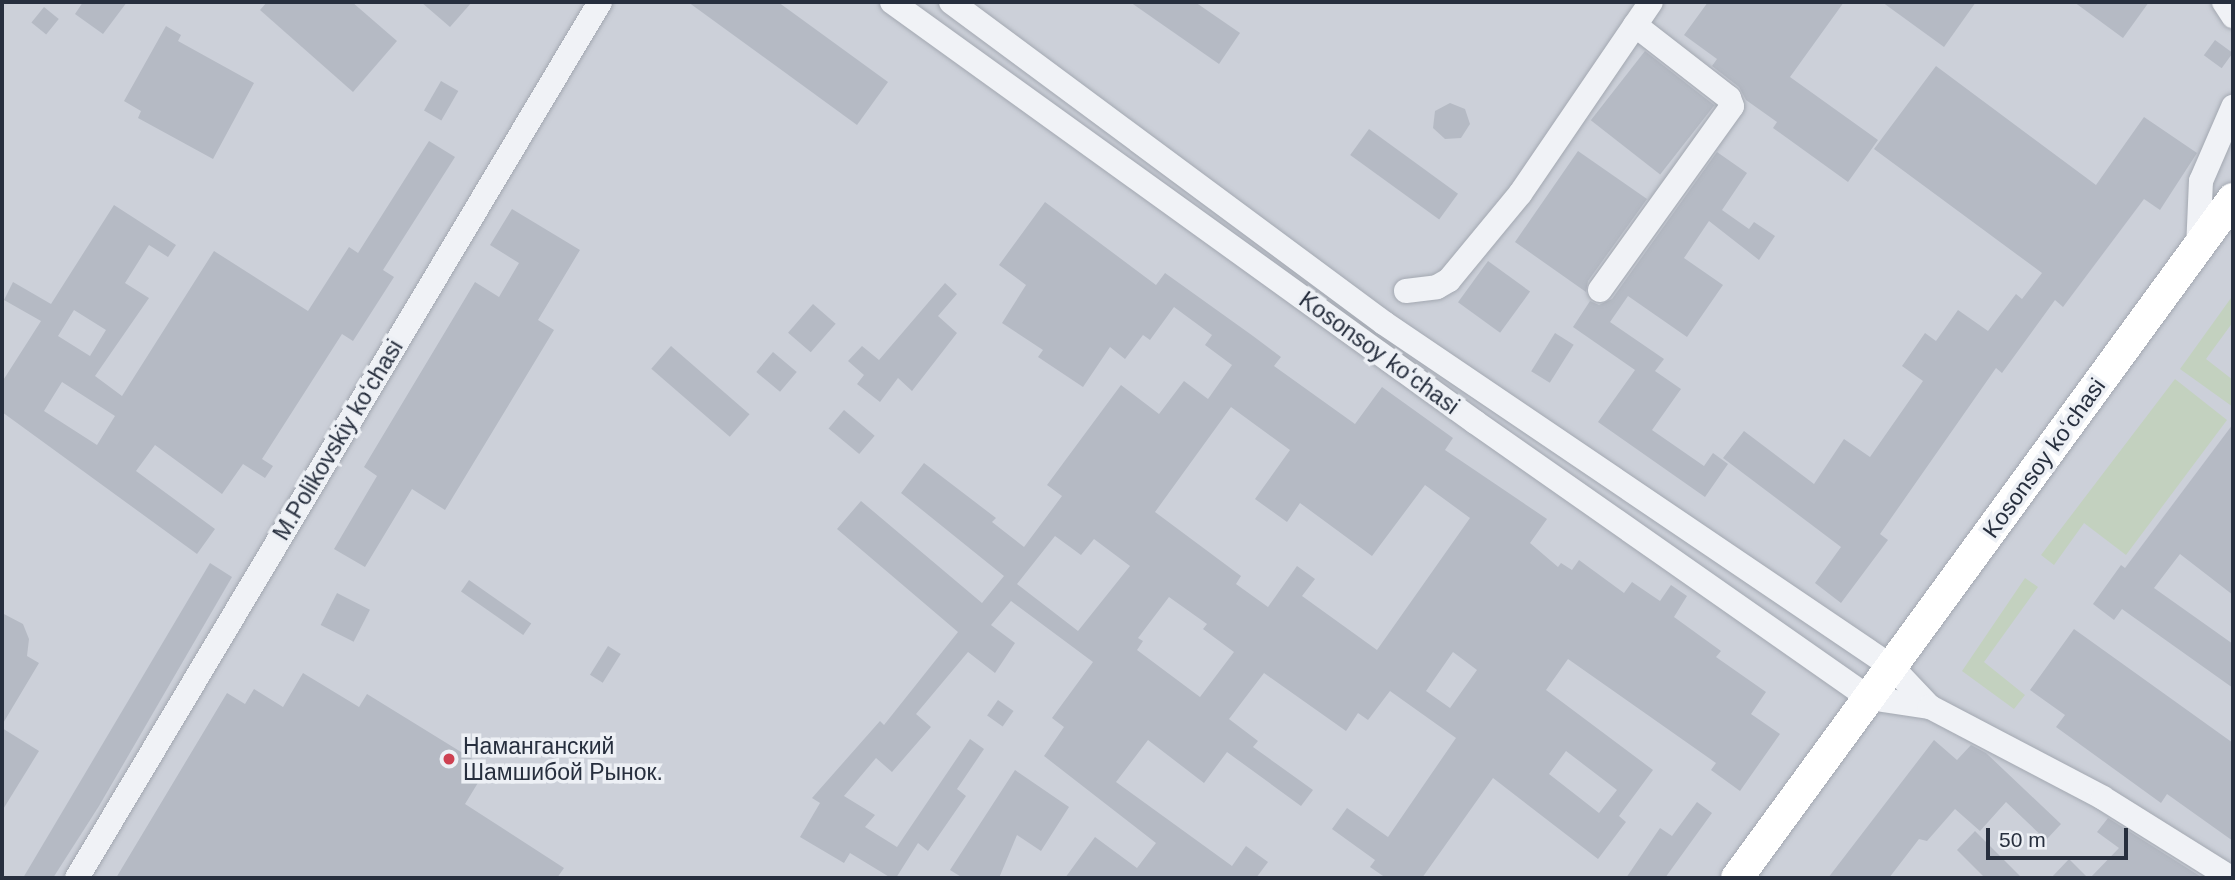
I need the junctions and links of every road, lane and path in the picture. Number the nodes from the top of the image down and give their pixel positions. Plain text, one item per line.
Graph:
1 (600, 2) edge
2 (892, 2) edge
3 (951, 2) edge
4 (1651, 2) edge
5 (2224, 2) edge
6 (2233, 16) edge
7 (1635, 25) junction
8 (2233, 107) edge
9 (2233, 199) edge
10 (2198, 249) junction
11 (1406, 290) dead end
12 (1600, 290) dead end
13 (1892, 667) junction
14 (1869, 698) junction
15 (1930, 707) junction
16 (76, 878) edge
17 (1737, 878) edge
18 (2231, 878) edge

1 - 16 street, M.Polikovskiy koʻchasi
2 - 14 street, Kosonsoy koʻchasi
3 - 13 street, Kosonsoy koʻchasi
4 - 7 street
5 - 6 street
7 - 11 street
7 - 12 street
8 - 10 street
9 - 10 main road, Kosonsoy koʻchasi
10 - 13 main road, Kosonsoy koʻchasi
13 - 14 main road, Kosonsoy koʻchasi
13 - 15 street
14 - 15 street
14 - 17 main road, Kosonsoy koʻchasi
15 - 18 street

